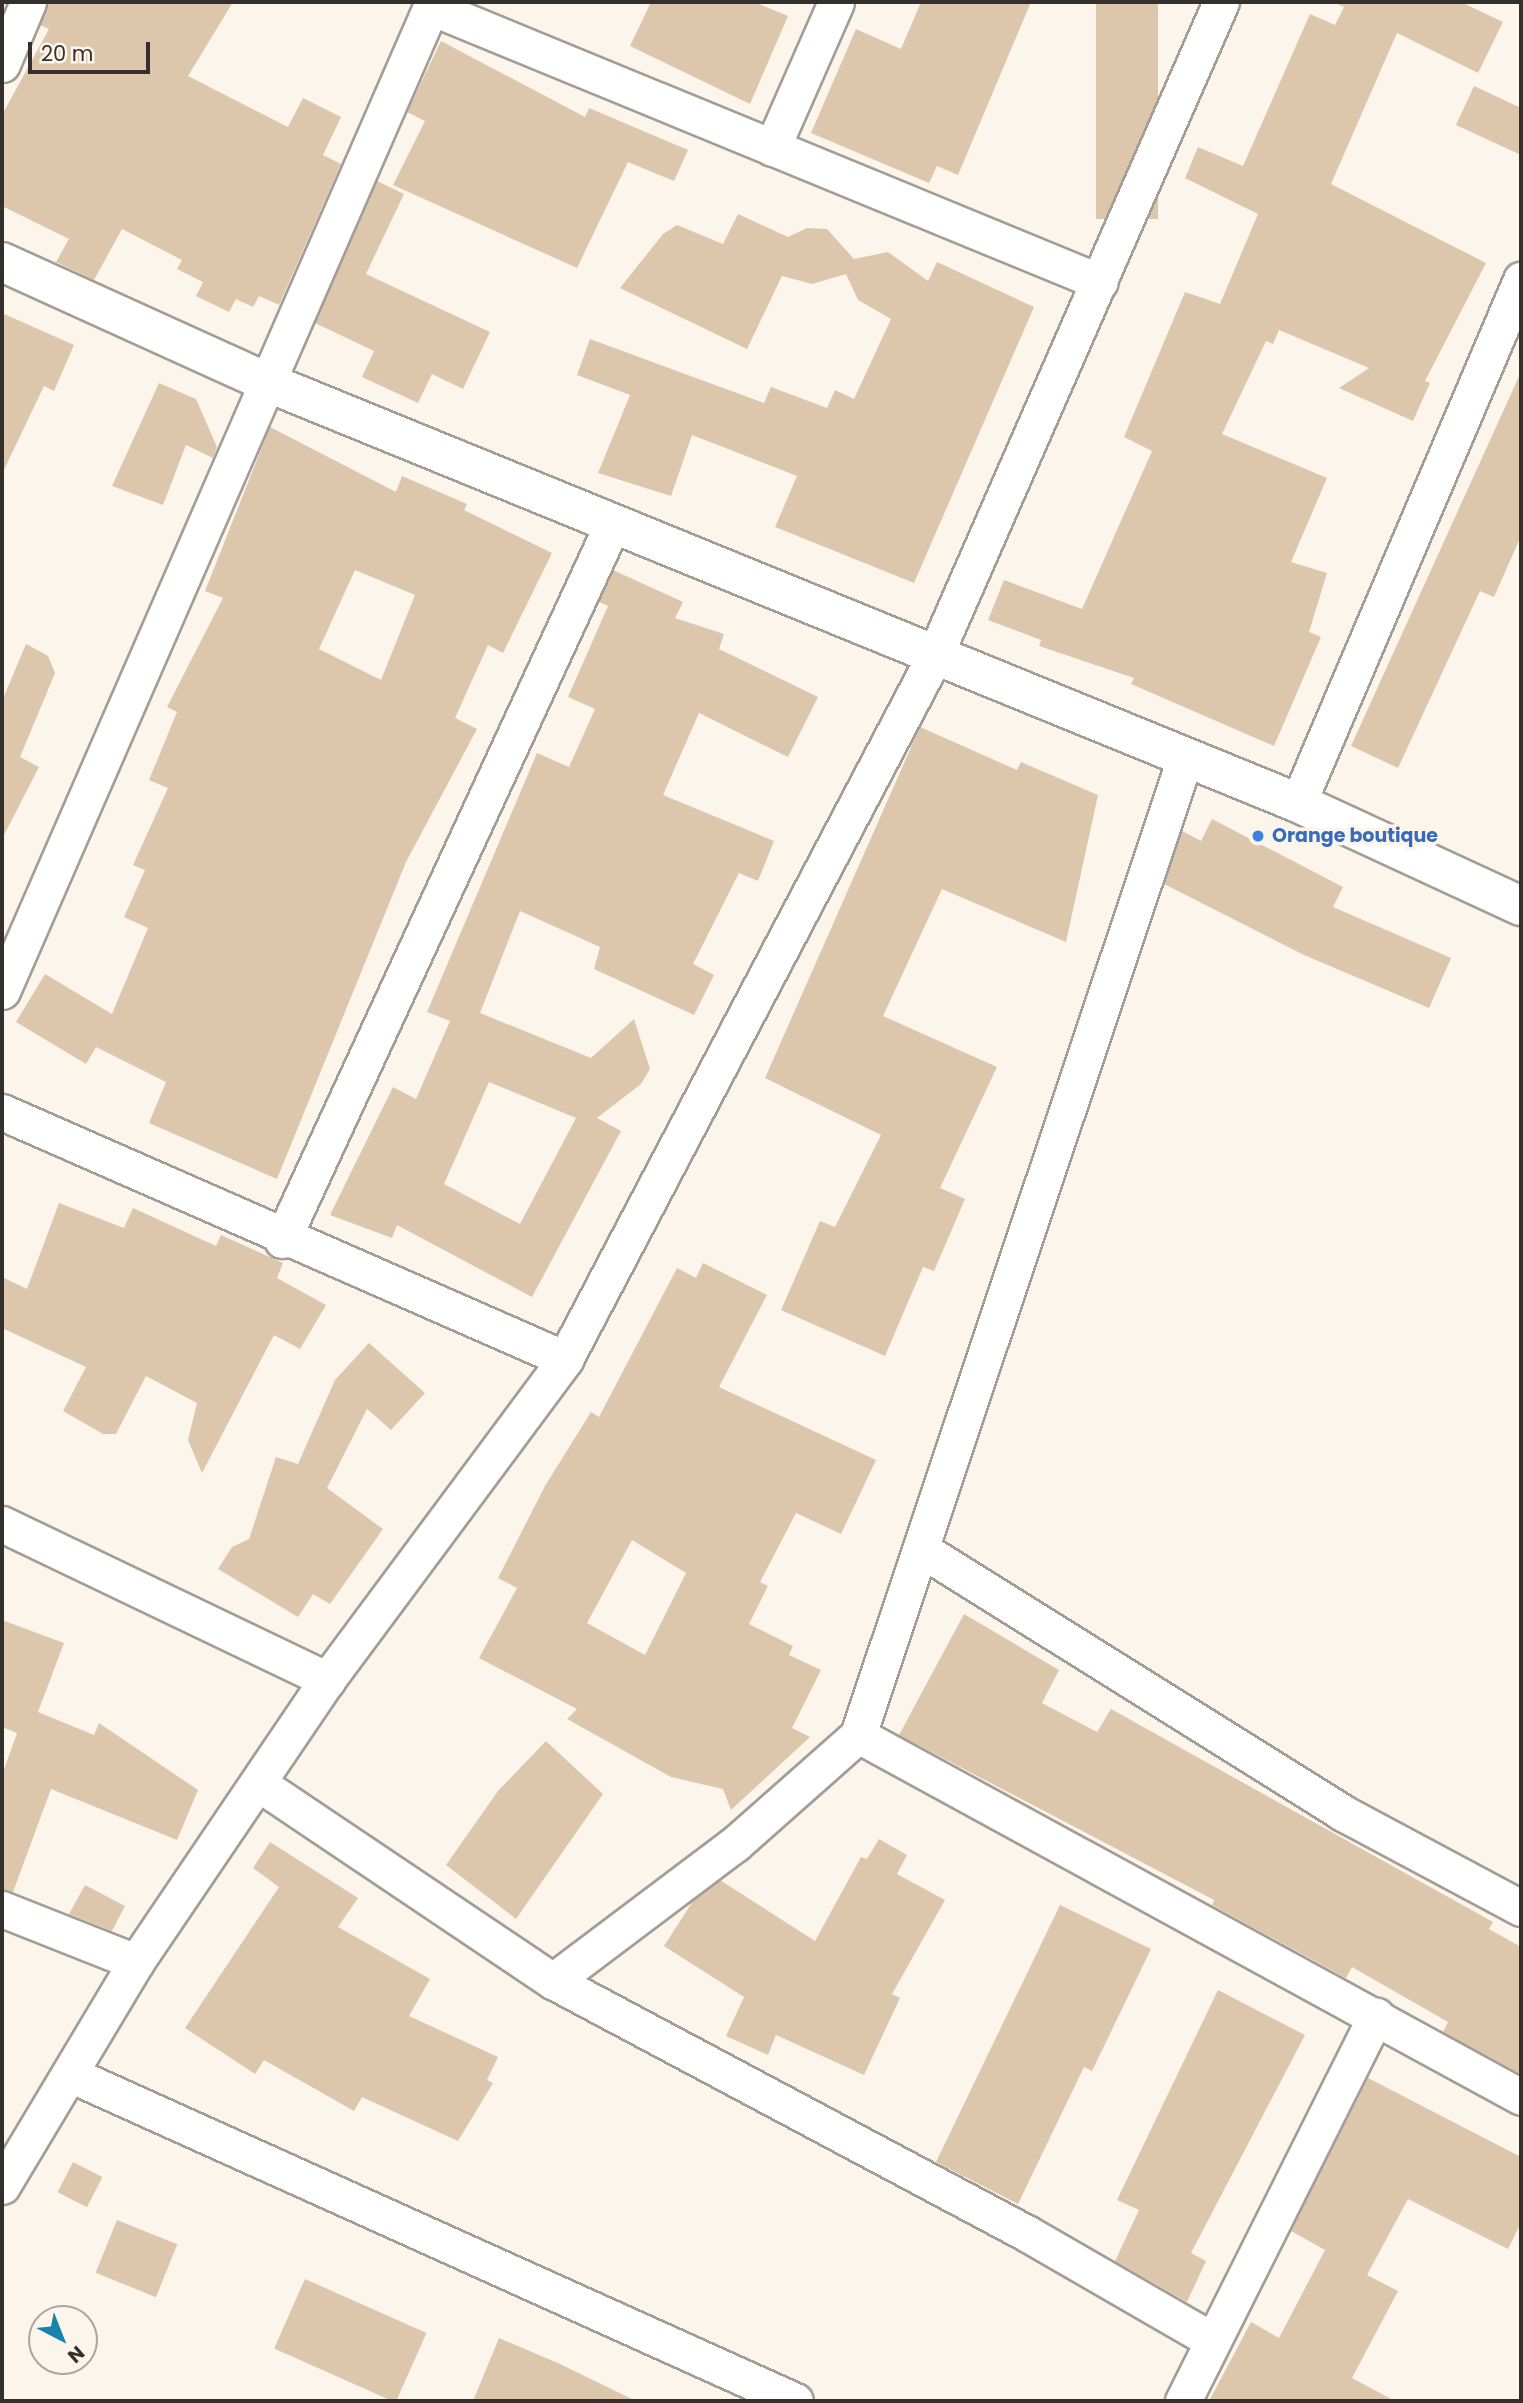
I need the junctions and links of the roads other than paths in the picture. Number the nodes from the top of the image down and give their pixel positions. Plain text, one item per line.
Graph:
1 (29, 2) edge
2 (836, 2) edge
3 (1221, 2) edge
4 (432, 5) edge
5 (2, 64) edge
6 (772, 148) junction
7 (2, 262) edge
8 (1521, 280) edge
9 (1100, 282) junction
10 (264, 381) junction
11 (612, 525) junction
12 (934, 657) junction
13 (1185, 758) junction
14 (1298, 803) junction
15 (1521, 906) edge
16 (2, 991) edge
17 (2, 1112) edge
18 (282, 1240) junction
19 (565, 1359) junction
20 (2, 1524) edge
21 (924, 1551) junction
22 (327, 1680) junction
23 (858, 1735) junction
24 (258, 1783) junction
25 (1521, 1908) edge
26 (2, 1909) edge
27 (136, 1962) junction
28 (553, 1981) junction
29 (1376, 2016) junction
30 (72, 2075) junction
31 (1521, 2097) edge
32 (2, 2186) edge
33 (1210, 2339) junction
34 (795, 2401) edge
35 (1183, 2401) edge

1 - 5 street
2 - 6 street
3 - 9 street
4 - 6 street
4 - 10 street
6 - 9 street
7 - 10 highway
8 - 14 street
9 - 12 street
10 - 11 highway
10 - 16 street
11 - 12 highway
11 - 18 street
12 - 13 highway
12 - 19 street
13 - 14 highway
13 - 21 street
14 - 15 highway
17 - 18 street
18 - 19 street
19 - 22 street
20 - 22 street
21 - 23 street
21 - 25 street
22 - 24 street
23 - 28 street
23 - 29 street
24 - 27 street
24 - 28 street
26 - 27 street
27 - 30 street
28 - 33 street
29 - 31 street
29 - 33 street
30 - 32 street
30 - 34 street
33 - 35 street

